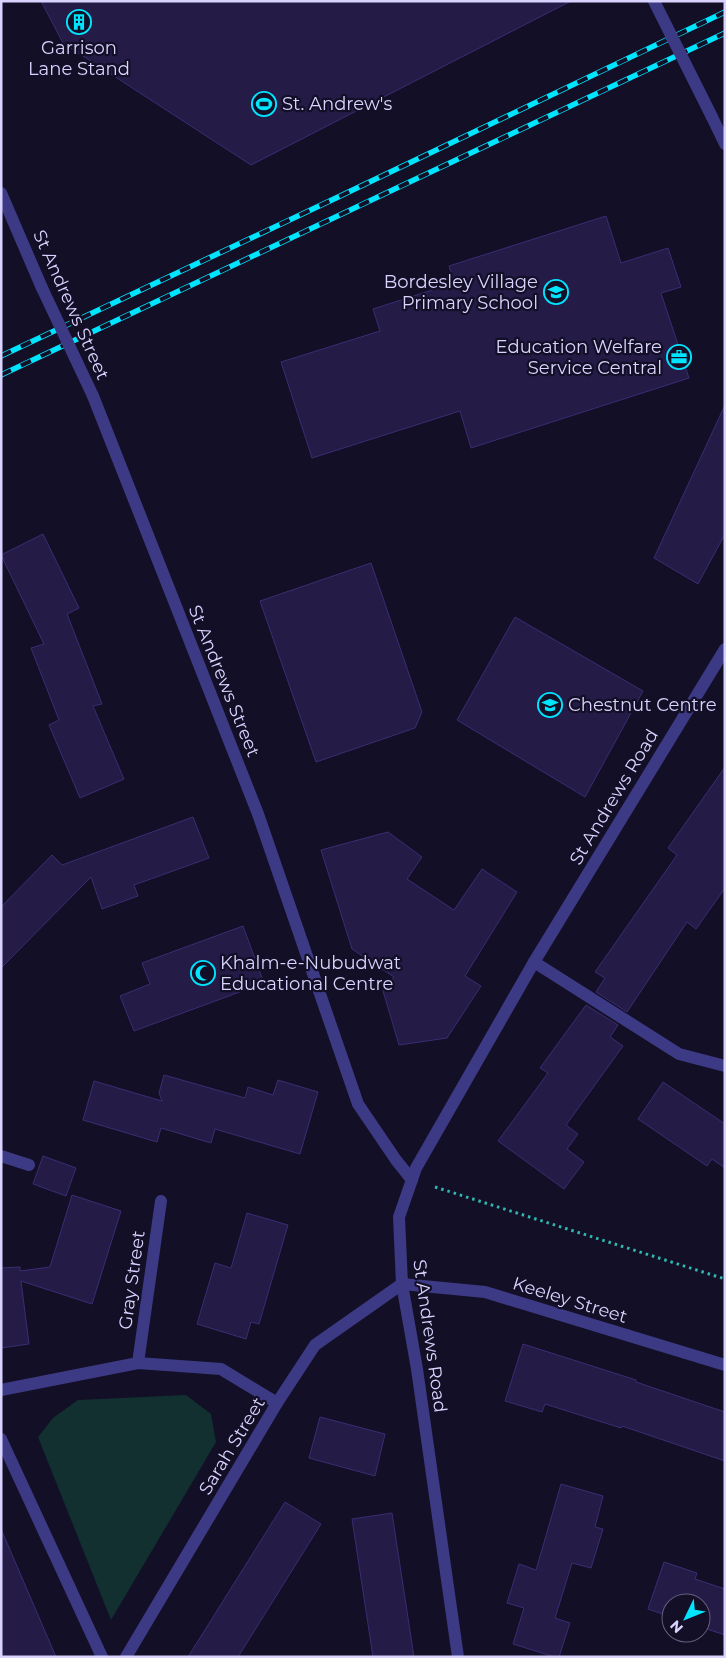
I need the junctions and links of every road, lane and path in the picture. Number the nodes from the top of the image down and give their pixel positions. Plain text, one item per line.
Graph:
1 (654, 1) edge
2 (725, 144) edge
3 (1, 193) edge
4 (725, 649) edge
5 (534, 962) junction
6 (725, 1066) edge
7 (1, 1156) edge
8 (29, 1165) dead end
9 (412, 1180) junction
10 (161, 1201) dead end
11 (725, 1279) edge
12 (402, 1284) junction
13 (138, 1363) junction
14 (725, 1366) edge
15 (1, 1390) edge
16 (277, 1403) junction
17 (1, 1439) edge
18 (102, 1657) edge
19 (126, 1657) edge
20 (458, 1657) edge

1 - 2 street, bridge
3 - 9 street, St Andrews Street, bridge
4 - 5 street, St Andrews Road
5 - 6 street
5 - 9 street, St Andrews Road
7 - 8 street
9 - 11 path
9 - 12 street, St Andrews Road
10 - 13 street, Gray Street
12 - 14 street, Keeley Street
12 - 16 street, Sarah Street
12 - 20 street, St Andrews Road
13 - 15 street
13 - 16 street
16 - 19 street, Sarah Street
17 - 18 street

